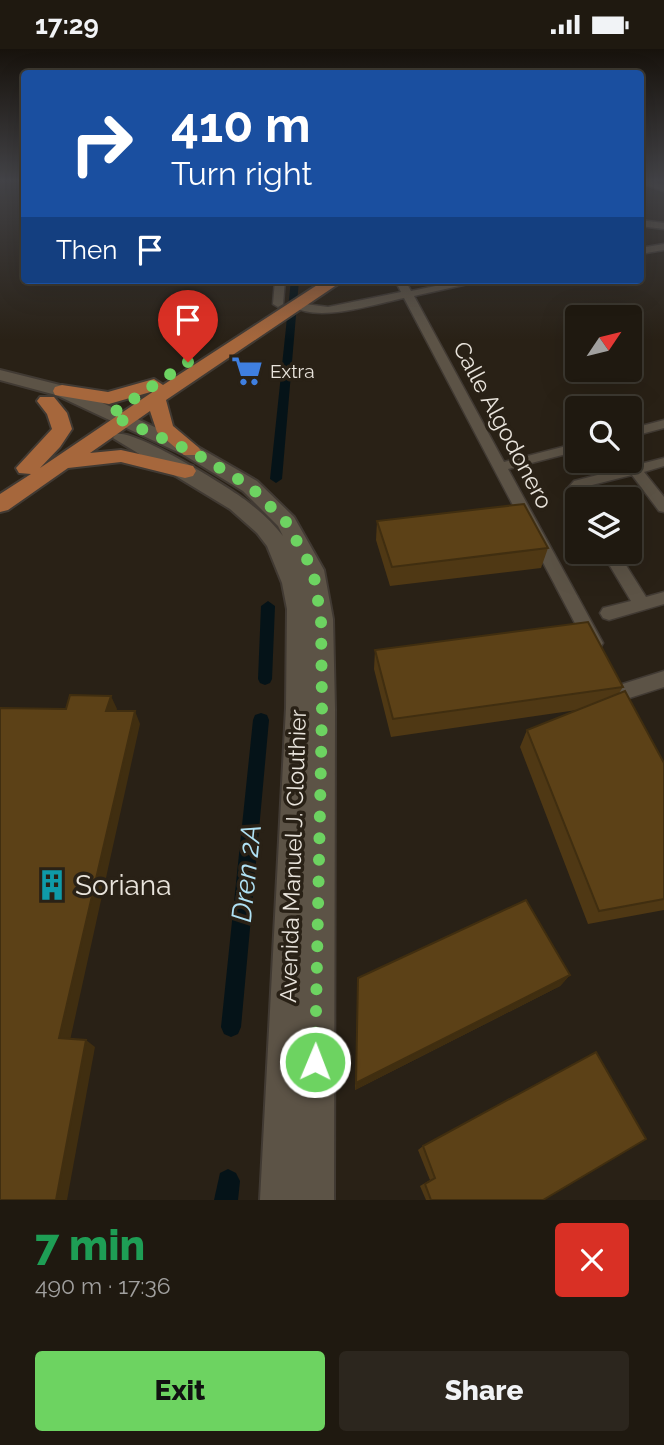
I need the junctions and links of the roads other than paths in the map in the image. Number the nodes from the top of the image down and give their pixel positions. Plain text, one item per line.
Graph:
1 (662, 250) edge
2 (644, 251) edge
3 (309, 284) edge
4 (326, 284) edge
5 (436, 284) edge
6 (403, 287) edge
7 (288, 299) edge
8 (0, 375) edge
9 (0, 388) edge
10 (155, 392) junction
11 (54, 396) junction
12 (110, 423) junction
13 (664, 424) edge
14 (642, 430) edge
15 (565, 450) edge
16 (188, 461) junction
17 (664, 462) edge
18 (65, 463) junction
19 (500, 467) junction
20 (642, 467) edge
21 (27, 468) junction
22 (620, 473) edge
23 (638, 473) edge
24 (0, 485) edge
25 (577, 487) edge
26 (0, 505) edge
27 (664, 507) edge
28 (617, 564) edge
29 (664, 598) edge
30 (642, 604) junction
31 (608, 614) dead end
32 (601, 657) edge
33 (664, 679) edge
34 (620, 693) edge
35 (281, 1200) edge
36 (313, 1200) edge

1 - 2 street
3 - 7 main road
4 - 7 main road
5 - 6 street
6 - 7 street
6 - 19 street, Calle Algodonero
7 - 10 main road
7 - 10 main road
8 - 11 main road, Avenida Manuel J. Clouthier
9 - 11 main road, Avenida Manuel J. Clouthier
10 - 11 main road
10 - 12 main road
10 - 16 main road
11 - 12 main road, Avenida Manuel J. Clouthier
11 - 21 main road
12 - 16 main road, Avenida Manuel J. Clouthier
12 - 18 main road
12 - 21 main road
13 - 14 street
15 - 19 street
16 - 18 main road
16 - 35 main road, Avenida Manuel J. Clouthier
16 - 36 main road, Avenida Manuel J. Clouthier
17 - 20 street
18 - 26 main road
19 - 32 street, Calle Algodonero
21 - 24 main road
22 - 25 street
23 - 27 street
28 - 30 street
29 - 30 street
30 - 31 street
33 - 34 street

